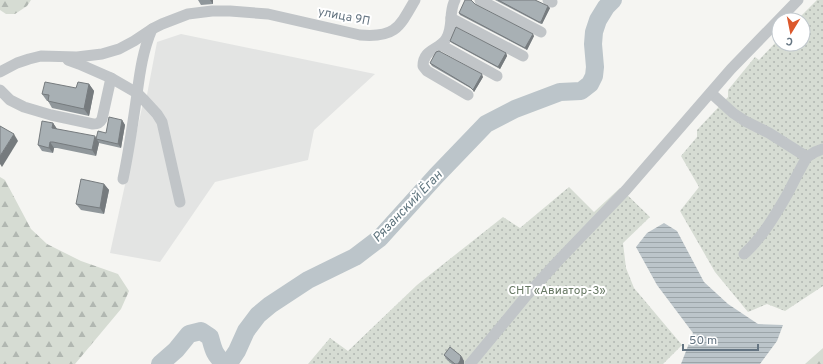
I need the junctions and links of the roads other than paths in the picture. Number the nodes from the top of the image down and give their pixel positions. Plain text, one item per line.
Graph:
1 (415, 0) edge
2 (454, 0) edge
3 (480, 0) edge
4 (798, 0) edge
5 (451, 18) junction
6 (152, 28) junction
7 (541, 32) dead end
8 (441, 45) junction
9 (55, 56) junction
10 (523, 56) dead end
11 (0, 72) edge
12 (497, 76) dead end
13 (111, 78) junction
14 (0, 90) edge
15 (137, 93) junction
16 (711, 93) junction
17 (468, 96) dead end
18 (823, 149) edge
19 (807, 157) junction
20 (123, 179) dead end
21 (180, 202) dead end
22 (744, 254) dead end
23 (470, 364) edge

1 - 6 street, улица 9П
2 - 5 street
3 - 7 street
4 - 16 street
5 - 8 street
5 - 10 street
6 - 9 street, улица 9П
6 - 15 street
8 - 12 street
8 - 17 street
9 - 11 street, улица 9П
9 - 13 street
13 - 14 street
13 - 15 street
15 - 20 street
15 - 21 street
16 - 19 street
16 - 23 street
18 - 19 street
19 - 22 street

